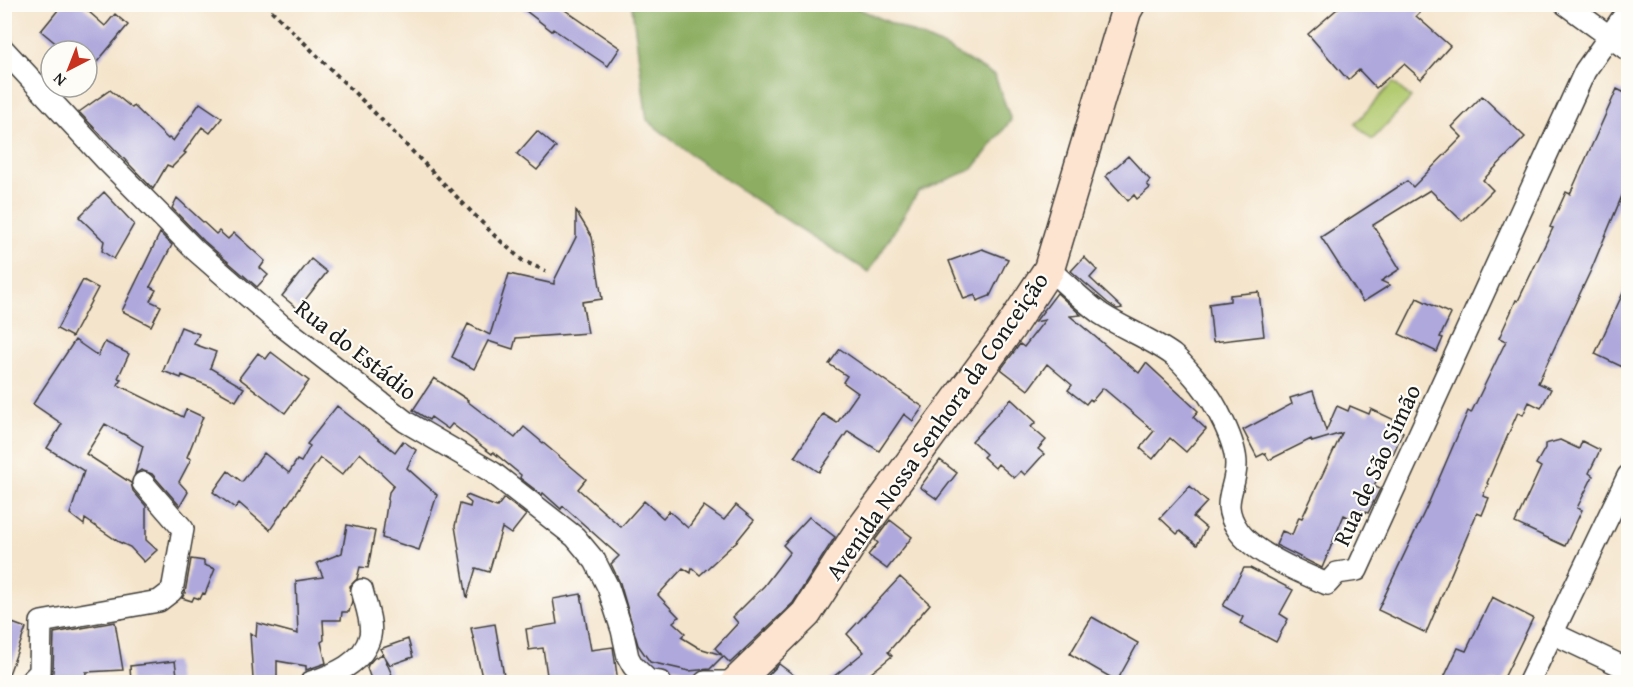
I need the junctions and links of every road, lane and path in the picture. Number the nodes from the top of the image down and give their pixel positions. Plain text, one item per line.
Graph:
1 (265, 4) edge
2 (1130, 4) edge
3 (1565, 4) edge
4 (1629, 10) edge
5 (1610, 36) junction
6 (4, 50) edge
7 (1629, 50) edge
8 (1049, 269) junction
9 (546, 271) dead end
10 (1629, 476) edge
11 (143, 483) dead end
12 (362, 590) dead end
13 (1551, 633) junction
14 (1629, 669) edge
15 (30, 682) edge
16 (310, 682) edge
17 (652, 682) edge
18 (705, 682) edge
19 (737, 682) edge
20 (1529, 682) edge

1 - 9 path
2 - 8 street, Avenida Nossa Senhora da Conceição
3 - 5 street
4 - 5 street, Rua de São Simão
5 - 7 street
5 - 8 street, Rua de São Simão
6 - 17 street, Rua do Estádio
8 - 19 street, Avenida Nossa Senhora da Conceição
10 - 13 street
11 - 15 street
12 - 16 street
13 - 14 street
13 - 20 street
18 - 19 street

